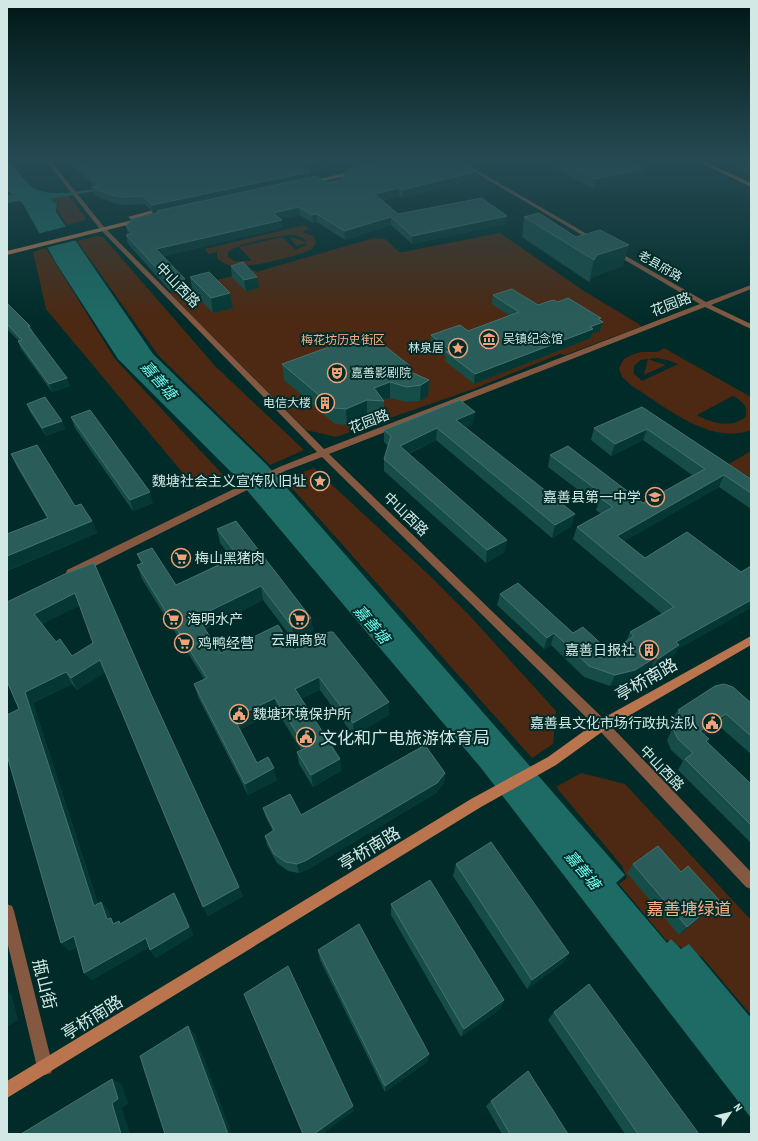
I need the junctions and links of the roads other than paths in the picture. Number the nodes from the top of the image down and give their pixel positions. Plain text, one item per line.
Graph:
1 (91, 214) edge
2 (154, 214) edge
3 (550, 214) edge
4 (101, 226) junction
5 (24, 246) junction
6 (605, 246) edge
7 (7, 248) edge
8 (612, 250) edge
9 (7, 253) edge
10 (751, 287) edge
11 (706, 305) junction
12 (751, 327) edge
13 (323, 453) junction
14 (62, 577) edge
15 (751, 640) edge
16 (602, 725) junction
17 (751, 882) edge
18 (7, 911) edge
19 (45, 1067) junction
20 (7, 1090) edge

1 - 4 street, 中山西路
2 - 4 main road
3 - 6 street
4 - 5 main road
4 - 13 street, 中山西路
5 - 7 main road
5 - 9 main road
8 - 11 street, 老县府路
10 - 11 street, 花园路
11 - 12 street, 老县府路
11 - 13 street, 花园路
13 - 14 street, 花园路
13 - 16 street, 中山西路
15 - 16 main road, 亭桥南路
16 - 17 street, 中山西路
16 - 19 main road, 亭桥南路
18 - 19 street, 甁山街
19 - 20 main road, 亭桥南路

